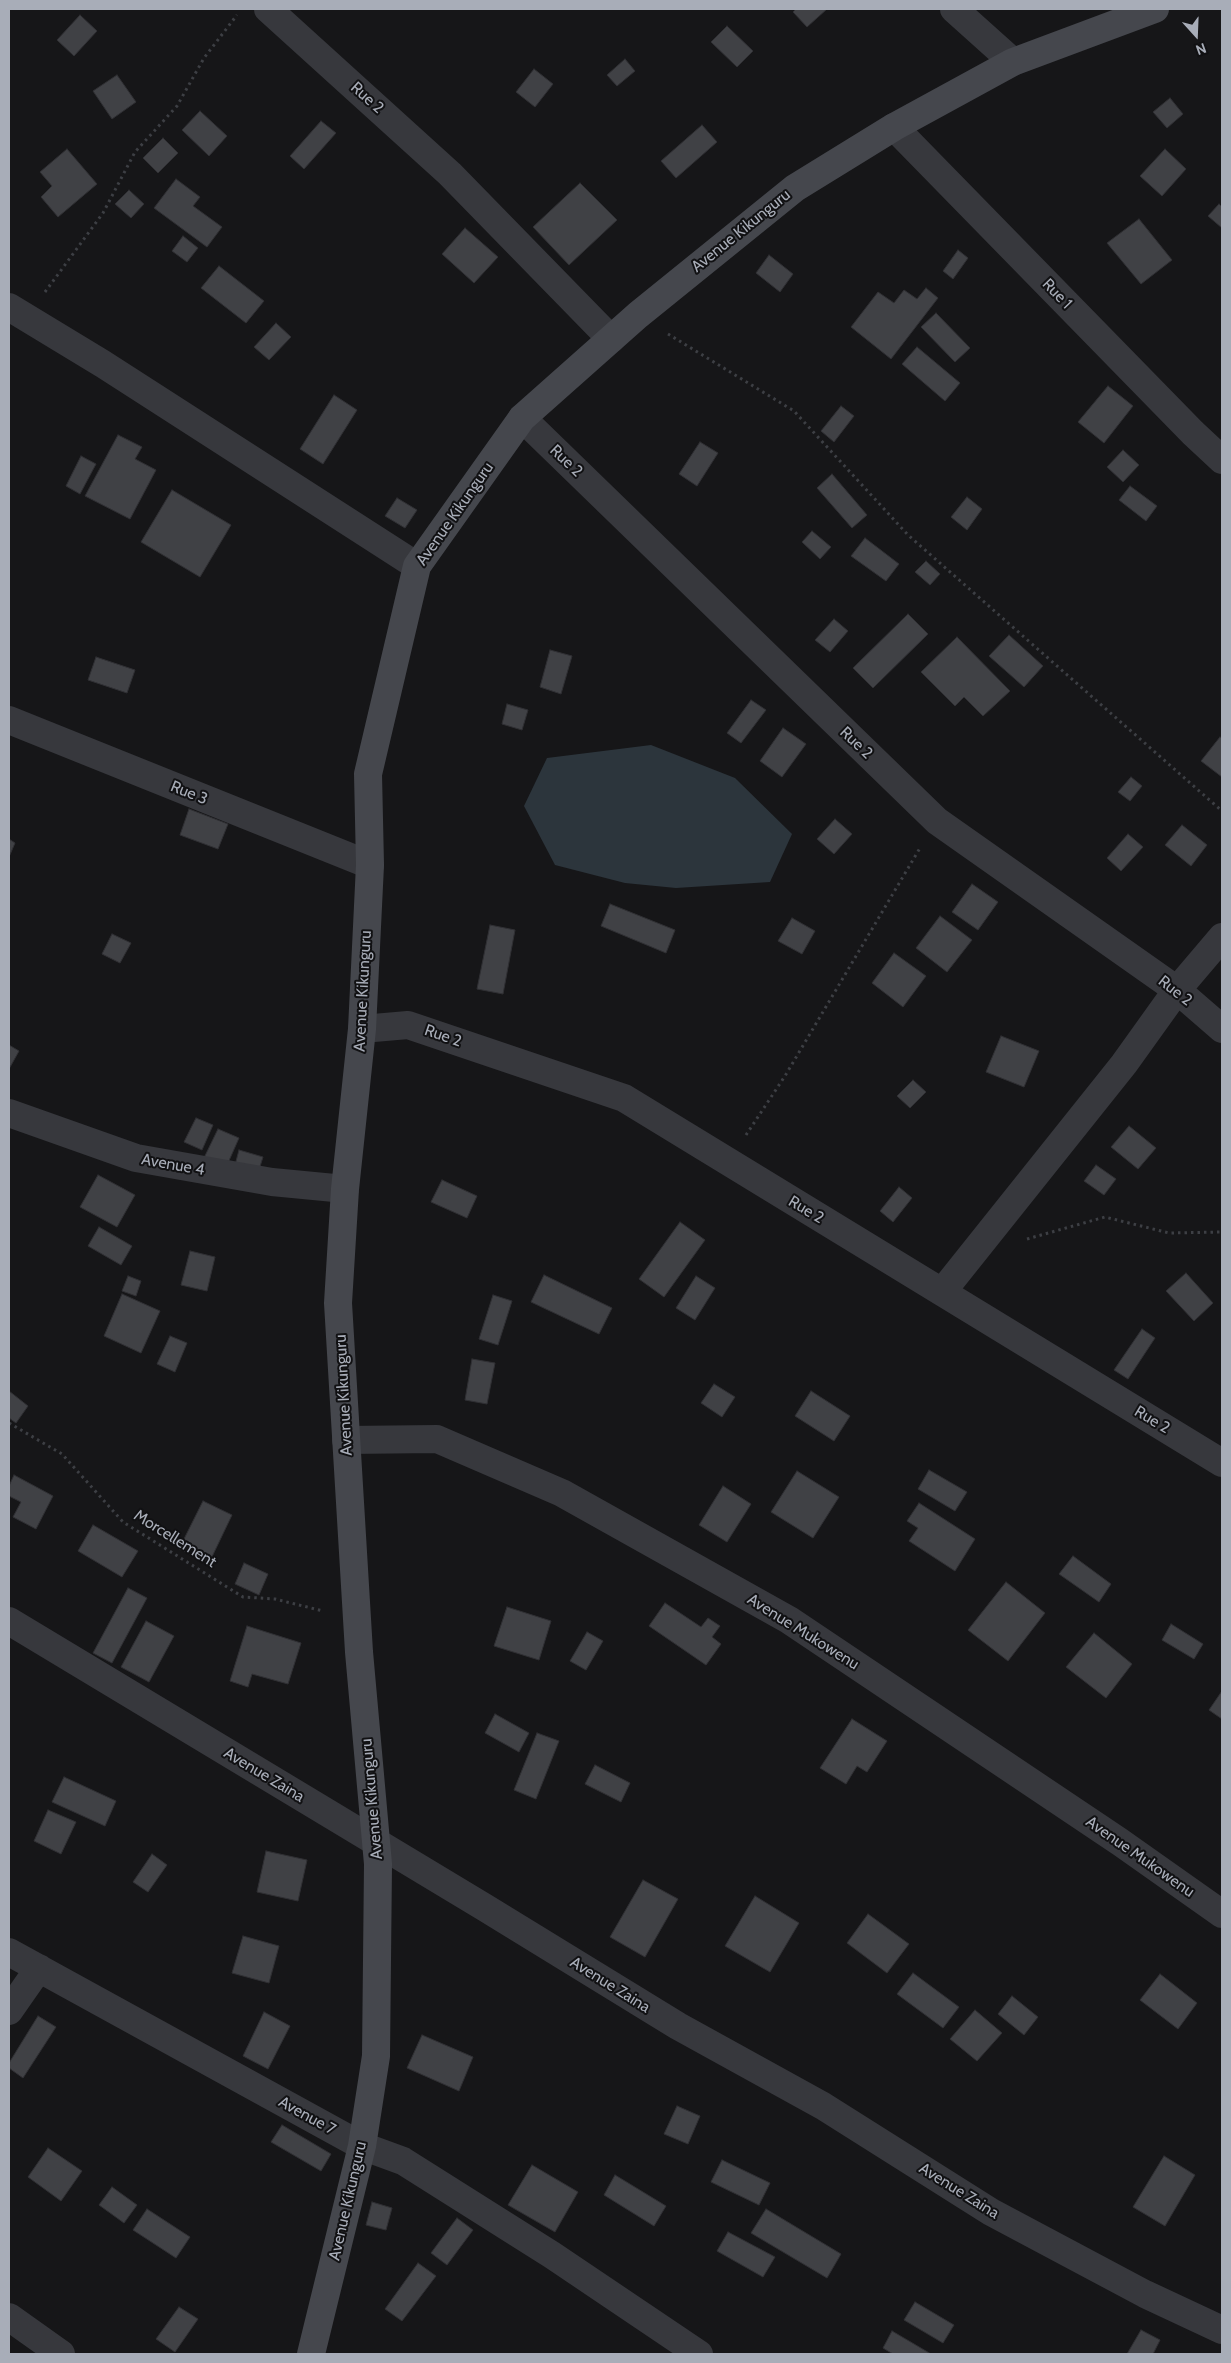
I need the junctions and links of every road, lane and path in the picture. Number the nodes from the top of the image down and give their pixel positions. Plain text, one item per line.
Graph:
1 (242, 9) edge
2 (268, 9) edge
3 (954, 9) edge
4 (1155, 9) edge
5 (1013, 62) junction
6 (894, 126) junction
7 (17, 312) edge
8 (638, 315) junction
9 (611, 339) junction
10 (522, 418) junction
11 (1222, 460) edge
12 (417, 566) junction
13 (9, 720) edge
14 (1222, 810) edge
15 (937, 821) junction
16 (370, 865) junction
17 (1222, 938) edge
18 (1177, 990) junction
19 (362, 1029) junction
20 (1222, 1029) edge
21 (9, 1113) edge
22 (728, 1163) junction
23 (345, 1189) junction
24 (1222, 1232) edge
25 (973, 1252) junction
26 (942, 1292) junction
27 (9, 1423) edge
28 (346, 1440) junction
29 (1222, 1464) edge
30 (358, 1620) junction
31 (9, 1621) edge
32 (375, 1842) junction
33 (1222, 1914) edge
34 (9, 1952) edge
35 (39, 1968) junction
36 (9, 2011) edge
37 (362, 2146) junction
38 (9, 2317) edge
39 (1222, 2330) edge
40 (62, 2354) edge
41 (311, 2354) edge
42 (698, 2354) edge

1 - 7 path
2 - 9 street, Rue 2
3 - 5 street
4 - 5 street, Avenue Kikunguru
5 - 6 street, Avenue Kikunguru
6 - 8 street, Avenue Kikunguru
6 - 11 street, Rue 1
7 - 12 street
8 - 9 street, Avenue Kikunguru
8 - 14 path
9 - 10 street, Avenue Kikunguru
10 - 12 street, Avenue Kikunguru
10 - 15 street, Rue 2
12 - 16 street, Avenue Kikunguru
13 - 16 street, Rue 3
15 - 18 street, Rue 2
15 - 22 path
16 - 19 street, Avenue Kikunguru
17 - 18 street
18 - 20 street, Rue 2
18 - 25 street
19 - 22 street, Rue 2
19 - 23 street, Avenue Kikunguru
21 - 23 street, Avenue 4
22 - 26 street, Rue 2
23 - 28 street, Avenue Kikunguru
24 - 25 path
25 - 26 street
26 - 29 street, Rue 2
27 - 30 path, Morcellement
28 - 30 street, Avenue Kikunguru
28 - 33 street, Avenue Mukowenu
30 - 32 street, Avenue Kikunguru
31 - 32 street, Avenue Zaina
32 - 37 street, Avenue Kikunguru
32 - 39 street, Avenue Zaina
34 - 35 street, Avenue 7
35 - 36 street
35 - 37 street, Avenue 7
37 - 41 street, Avenue Kikunguru
37 - 42 street, Avenue 7
38 - 40 street

